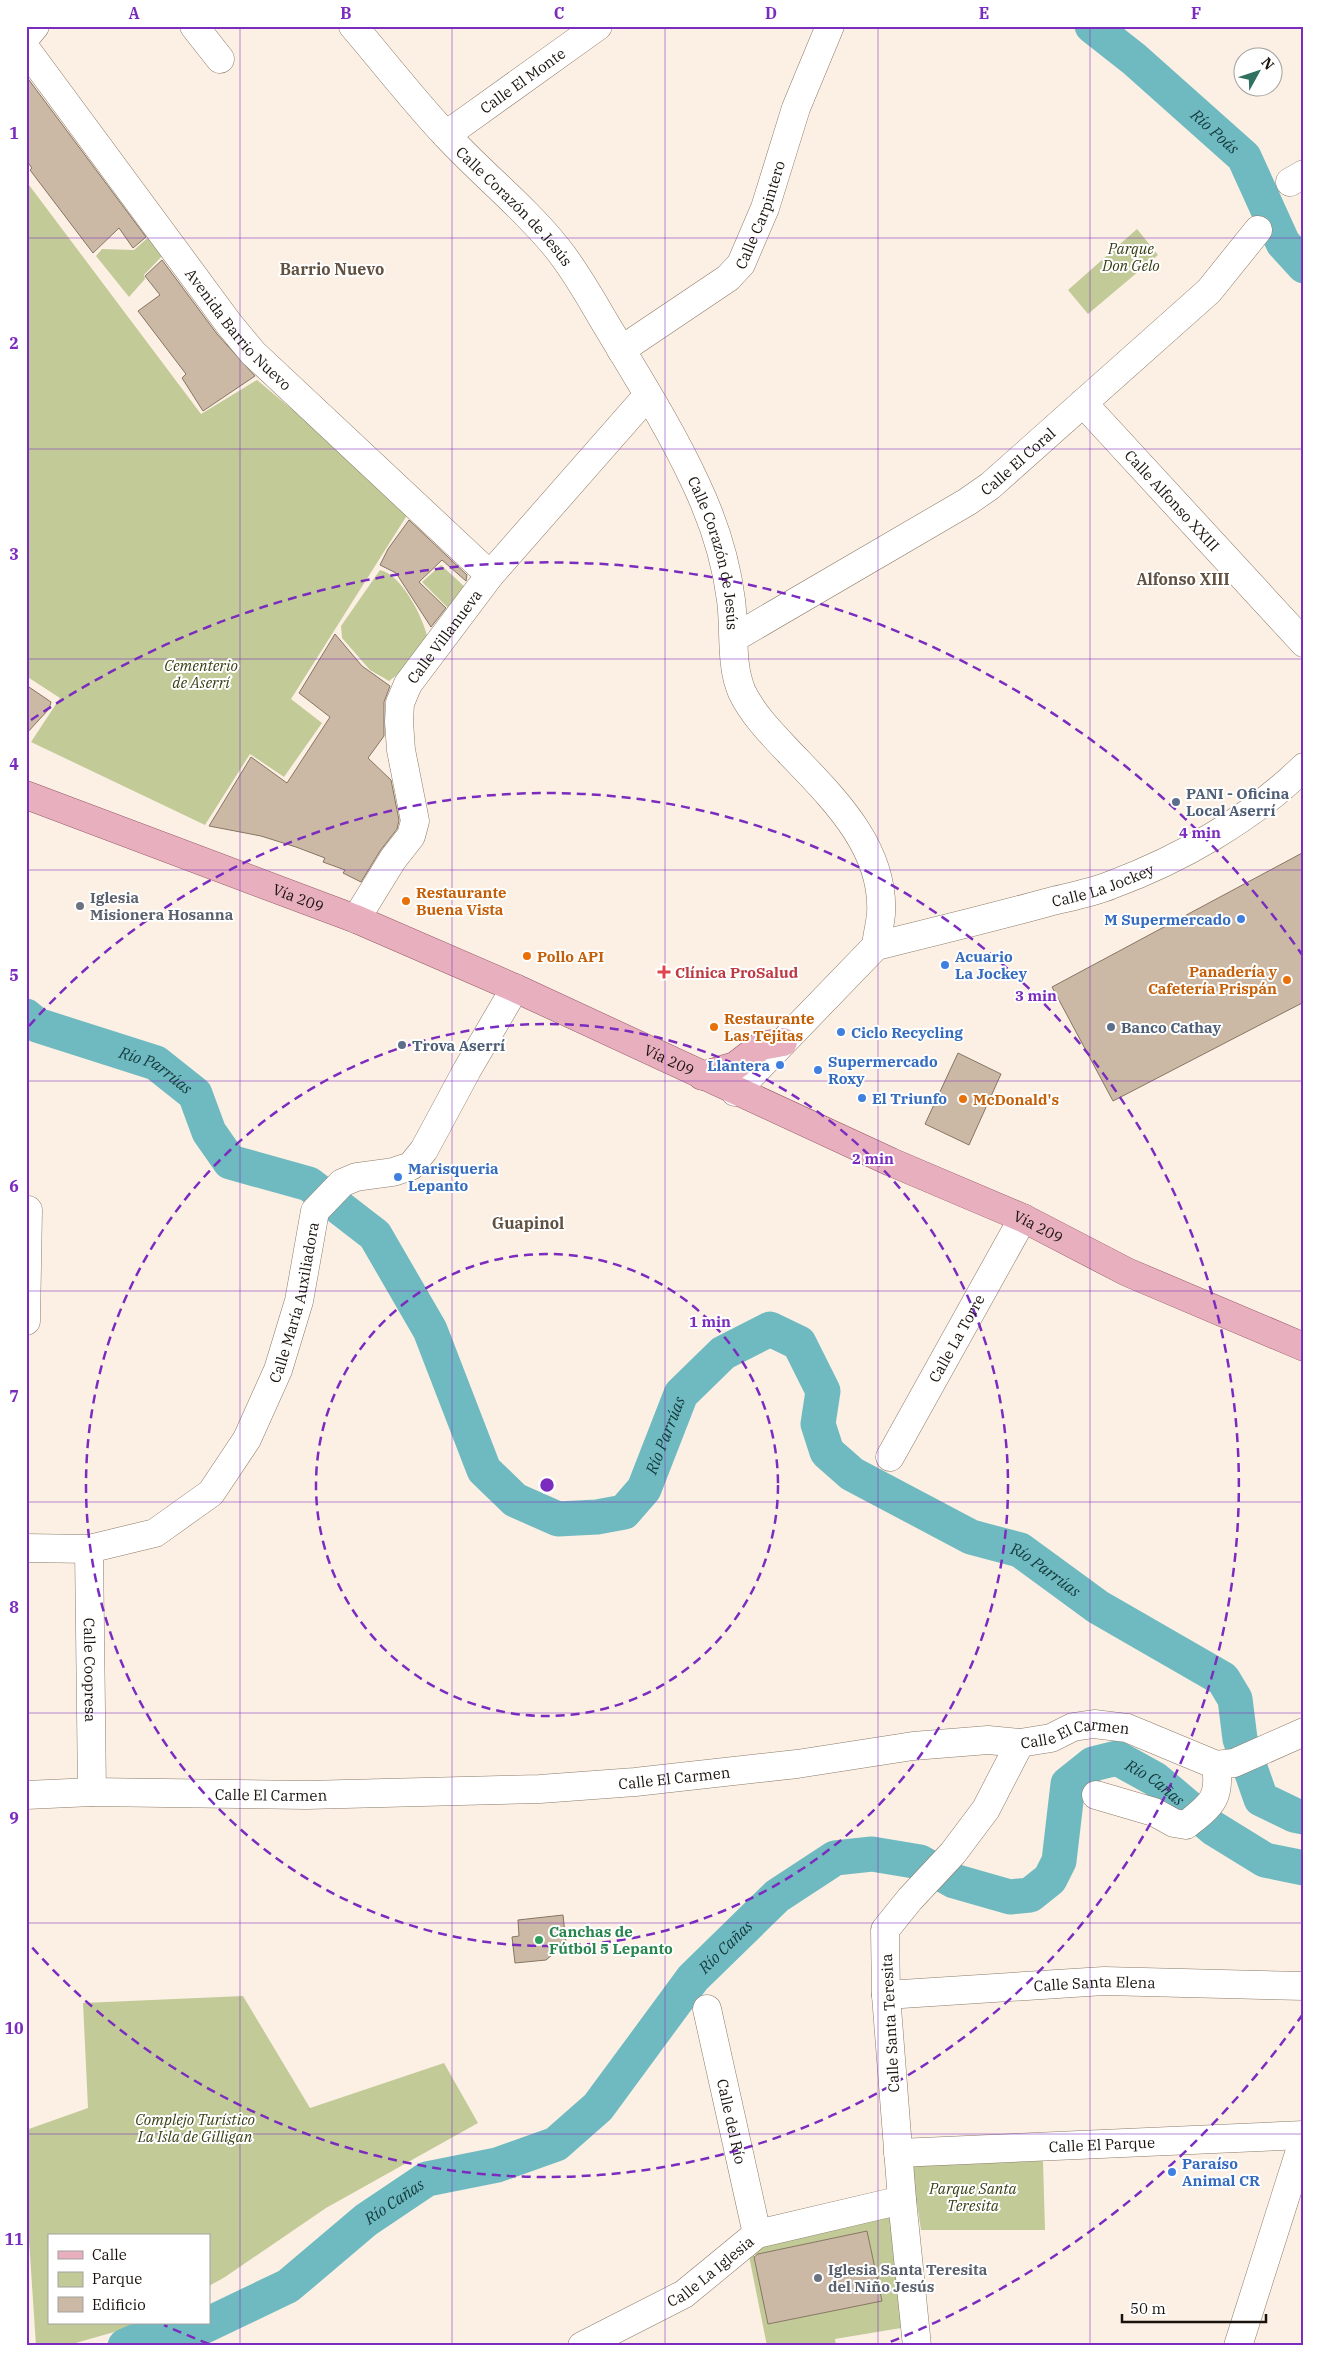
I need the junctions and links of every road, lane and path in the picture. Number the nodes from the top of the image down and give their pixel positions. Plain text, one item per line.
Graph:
1 (35, 26) edge
2 (194, 26) edge
3 (353, 26) edge
4 (598, 26) edge
5 (830, 26) edge
6 (26, 37) edge
7 (26, 49) edge
8 (220, 60) dead end
9 (446, 135) junction
10 (1258, 230) dead end
11 (622, 350) junction
12 (648, 395) junction
13 (1083, 403) junction
14 (490, 575) junction
15 (734, 638) junction
16 (1304, 642) edge
17 (1304, 766) edge
18 (26, 795) edge
19 (356, 919) junction
20 (876, 946) junction
21 (515, 988) junction
22 (783, 1042) junction
23 (702, 1076) junction
24 (735, 1092) junction
25 (28, 1210) dead end
26 (1023, 1218) junction
27 (26, 1321) edge
28 (1304, 1347) edge
29 (890, 1457) dead end
30 (26, 1548) edge
31 (89, 1549) junction
32 (1304, 1732) edge
33 (1020, 1743) junction
34 (1225, 1764) junction
35 (92, 1792) junction
36 (26, 1795) edge
37 (1096, 1795) dead end
38 (1304, 1986) edge
39 (886, 1995) junction
40 (708, 2009) dead end
41 (1304, 2136) edge
42 (898, 2153) junction
43 (902, 2200) junction
44 (757, 2234) junction
45 (582, 2346) edge
46 (917, 2346) edge
47 (1238, 2346) edge

1 - 6 street
2 - 8 street
3 - 9 street, Calle Corazón de Jesús
4 - 9 street, Calle El Monte
5 - 11 street, Calle Carpintero
7 - 14 street, Avenida Barrio Nuevo
9 - 11 street, Calle Corazón de Jesús
10 - 13 street, Calle El Coral
11 - 12 street, Calle Corazón de Jesús
12 - 14 street, Calle Villanueva
12 - 15 street, Calle Corazón de Jesús
13 - 15 street, Calle El Coral
13 - 16 street, Calle Alfonso XXIII
14 - 19 street, Calle Villanueva
15 - 20 street, Calle Corazón de Jesús
17 - 20 street, Calle La Jockey
18 - 19 main road, Vía 209
19 - 21 main road, Vía 209
20 - 22 street
21 - 23 main road, Vía 209
21 - 31 street, Calle María Auxiliadora
22 - 23 main road
22 - 24 street
23 - 24 main road, Vía 209
24 - 26 main road, Vía 209
25 - 27 street
26 - 28 main road, Vía 209
26 - 29 street, Calle La Torre
30 - 31 street, Calle María Auxiliadora
31 - 35 street, Calle Coopresa
32 - 34 street
33 - 34 street, Calle El Carmen
33 - 35 street, Calle El Carmen
33 - 39 street, Calle Santa Teresita
34 - 37 street
35 - 36 street, Calle El Carmen
38 - 39 street, Calle Santa Elena
39 - 42 street, Calle Santa Teresita
40 - 44 street, Calle del Río
41 - 42 street, Calle El Parque
41 - 47 street
42 - 43 street, Calle Santa Teresita
43 - 44 street, Calle La Iglesia
43 - 46 street, Calle Santa Teresita
44 - 45 street, Calle La Iglesia

